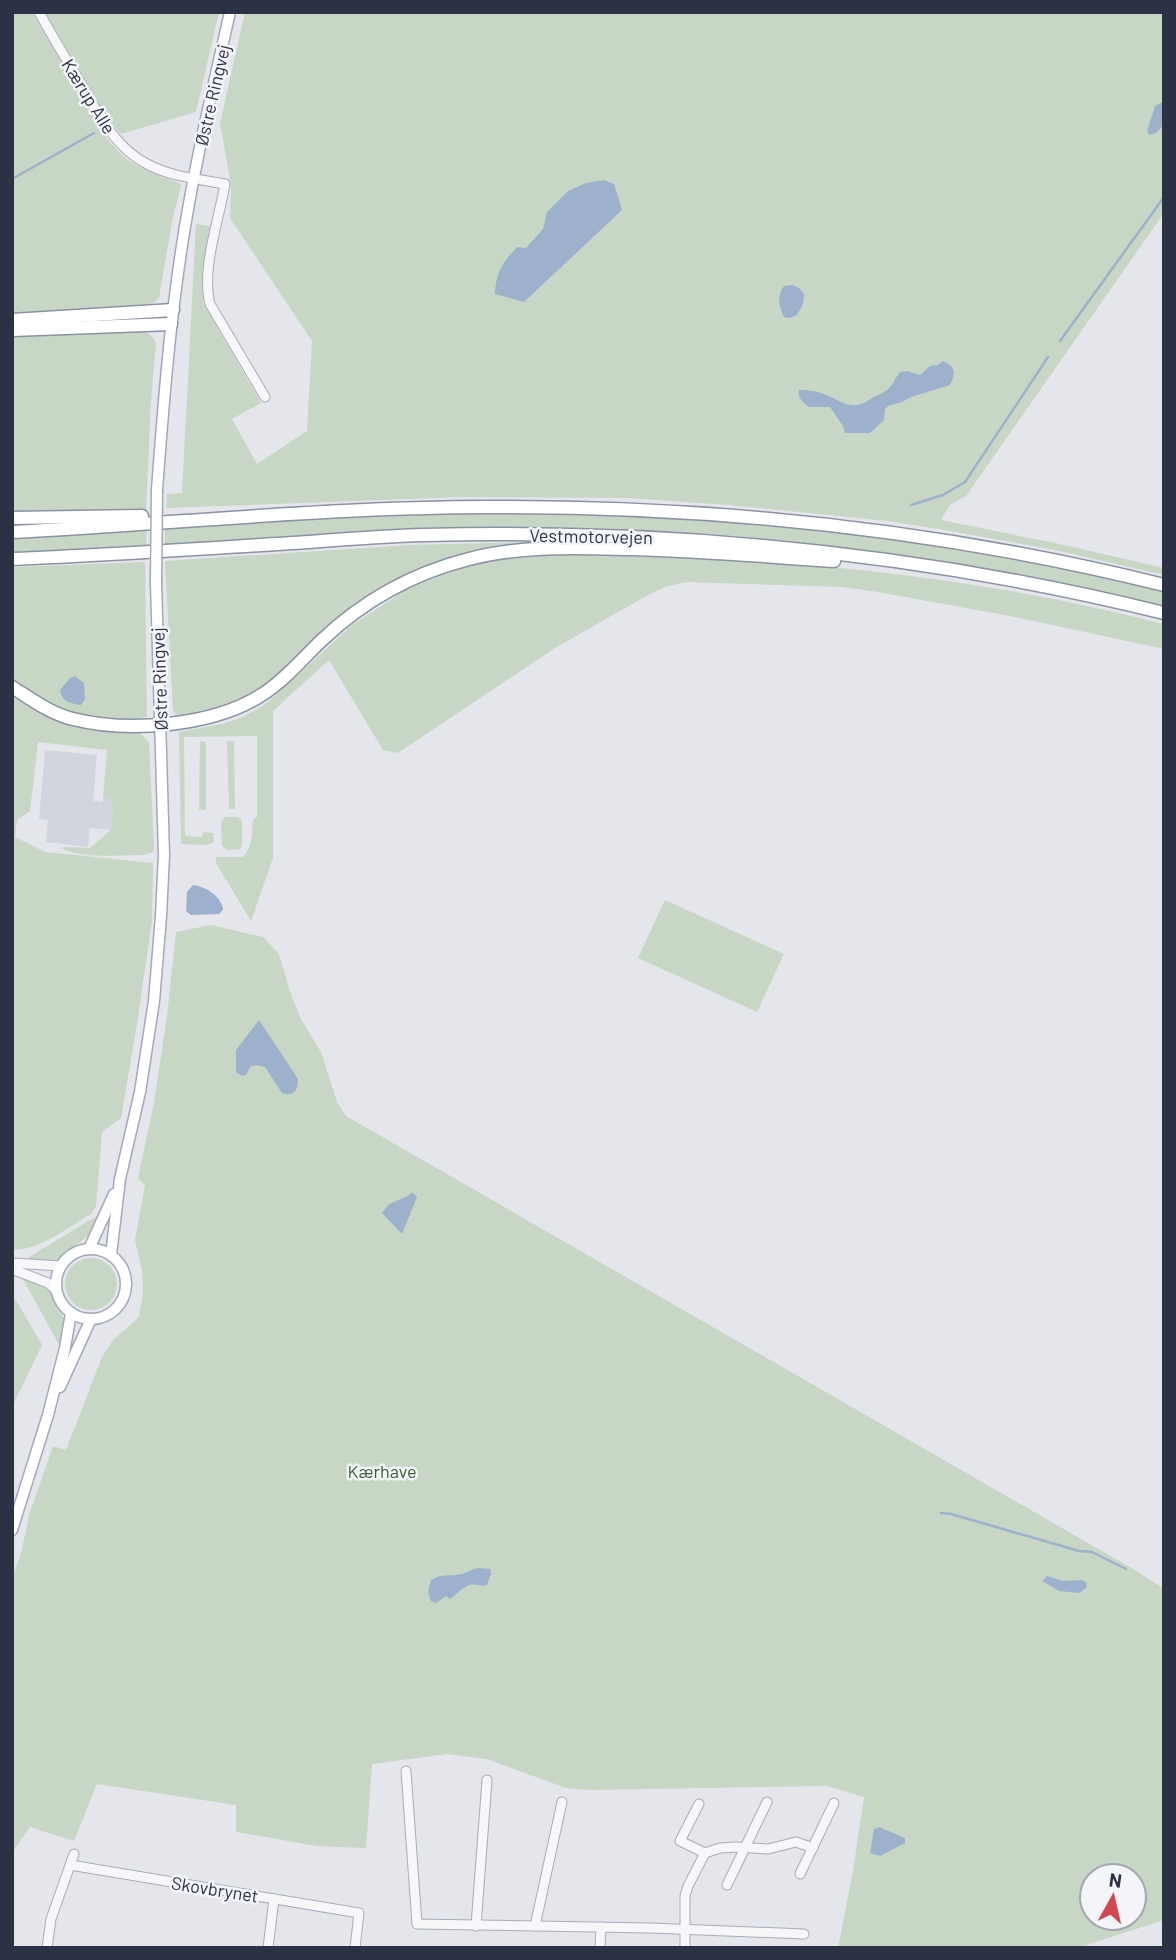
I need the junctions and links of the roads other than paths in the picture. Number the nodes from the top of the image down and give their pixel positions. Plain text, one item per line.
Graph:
1 (38, 12) edge
2 (230, 12) edge
3 (193, 178) junction
4 (173, 310) junction
5 (12, 320) edge
6 (171, 324) junction
7 (12, 330) edge
8 (265, 397) dead end
9 (269, 516) junction
10 (12, 518) edge
11 (12, 532) edge
12 (12, 559) edge
13 (986, 575) junction
14 (1164, 585) edge
15 (1164, 613) edge
16 (12, 687) edge
17 (161, 724) junction
18 (120, 1179) junction
19 (89, 1249) junction
20 (111, 1255) junction
21 (12, 1263) edge
22 (61, 1266) junction
23 (12, 1269) edge
24 (56, 1290) junction
25 (71, 1312) junction
26 (91, 1319) junction
27 (48, 1415) junction
28 (12, 1530) edge
29 (406, 1771) dead end
30 (487, 1780) dead end
31 (562, 1802) dead end
32 (766, 1802) dead end
33 (834, 1803) dead end
34 (698, 1804) dead end
35 (745, 1848) junction
36 (813, 1848) junction
37 (705, 1853) junction
38 (74, 1854) dead end
39 (70, 1865) junction
40 (800, 1874) dead end
41 (727, 1885) dead end
42 (274, 1899) junction
43 (476, 1926) junction
44 (535, 1926) junction
45 (601, 1927) junction
46 (685, 1930) junction
47 (804, 1934) dead end
48 (47, 1948) edge
49 (268, 1948) edge
50 (355, 1948) edge
51 (600, 1948) edge
52 (685, 1948) edge

1 - 3 street, Kærup Alle
2 - 3 main road, Østre Ringvej
3 - 4 main road, Østre Ringvej
3 - 8 street
4 - 5 highway
4 - 6 main road, Østre Ringvej
6 - 7 highway
6 - 17 main road, Østre Ringvej, bridge
9 - 10 highway
9 - 11 highway, Vestmotorvejen
9 - 14 highway, Vestmotorvejen
12 - 13 highway, Vestmotorvejen
13 - 15 highway, Vestmotorvejen
13 - 17 highway
16 - 17 highway
17 - 18 main road, Østre Ringvej
18 - 19 main road, Østre Ringvej
18 - 20 main road, Østre Ringvej
19 - 20 main road
19 - 22 main road
20 - 26 main road
21 - 22 street
22 - 24 main road
23 - 24 street
24 - 25 main road
25 - 26 main road
25 - 27 main road
26 - 27 main road
27 - 28 main road
29 - 43 street
30 - 43 street
31 - 44 street
32 - 35 street
33 - 36 street
34 - 37 street
35 - 36 street
35 - 37 street
35 - 41 street
36 - 40 street
37 - 46 street
38 - 39 street
39 - 42 street, Skovbrynet
39 - 48 street
42 - 49 street
42 - 50 street, Skovbrynet
43 - 44 street
44 - 45 street
45 - 46 street
45 - 51 street
46 - 47 street
46 - 52 street

